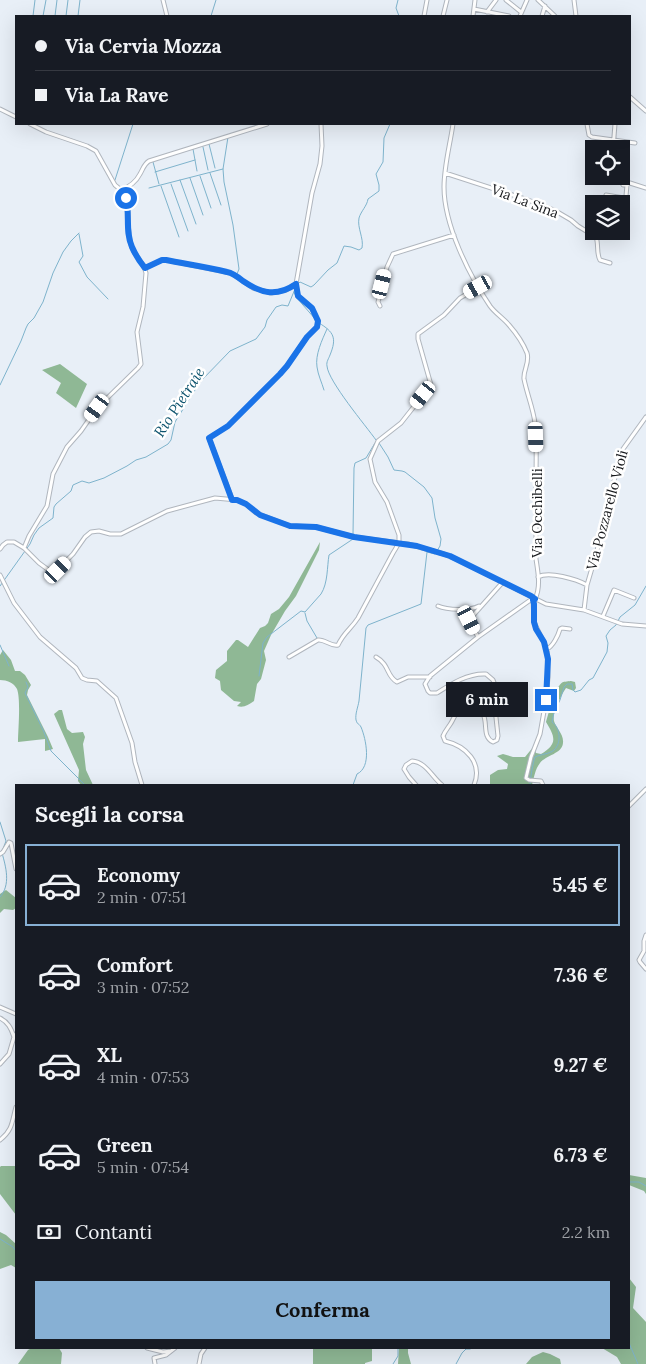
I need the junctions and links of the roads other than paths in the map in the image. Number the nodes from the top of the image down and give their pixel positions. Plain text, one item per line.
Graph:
1 (163, 0) edge
2 (427, 0) edge
3 (447, 0) edge
4 (475, 0) edge
5 (496, 0) edge
6 (506, 0) edge
7 (527, 0) edge
8 (538, 0) edge
9 (574, 0) edge
10 (545, 6) junction
11 (474, 9) junction
12 (487, 12) junction
13 (521, 14) edge
14 (167, 15) edge
15 (424, 15) edge
16 (443, 15) edge
17 (472, 15) edge
18 (503, 15) edge
19 (542, 15) edge
20 (554, 15) edge
21 (576, 15) edge
22 (631, 98) edge
23 (0, 109) edge
24 (646, 111) edge
25 (15, 116) edge
26 (32, 125) edge
27 (264, 125) edge
28 (321, 125) edge
29 (453, 125) edge
30 (587, 125) edge
31 (615, 125) edge
32 (614, 140) joint
33 (630, 142) edge
34 (635, 143) dead end
35 (445, 173) junction
36 (623, 185) edge
37 (627, 186) junction
38 (646, 188) edge
39 (121, 190) junction
40 (626, 195) edge
41 (454, 235) junction
42 (610, 263) dead end
43 (145, 268) junction
44 (296, 284) junction
45 (478, 287) junction
46 (380, 306) dead end
47 (646, 417) edge
48 (232, 500) junction
49 (399, 543) junction
50 (24, 548) junction
51 (0, 549) edge
52 (1, 577) edge
53 (538, 577) junction
54 (502, 583) junction
55 (587, 585) junction
56 (634, 598) dead end
57 (534, 599) junction
58 (482, 605) junction
59 (438, 606) dead end
60 (584, 610) junction
61 (603, 616) junction
62 (646, 626) edge
63 (570, 630) dead end
64 (478, 637) junction
65 (547, 649) junction
66 (376, 657) dead end
67 (289, 658) dead end
68 (430, 676) junction
69 (142, 784) edge
70 (415, 784) edge
71 (441, 784) edge
72 (474, 784) edge
73 (543, 784) edge
74 (646, 789) edge
75 (630, 805) edge
76 (0, 854) edge
77 (15, 864) edge
78 (646, 935) edge
79 (646, 969) edge
80 (0, 1007) edge
81 (15, 1014) edge
82 (0, 1018) edge
83 (15, 1036) edge
84 (0, 1064) edge
85 (15, 1113) edge
86 (0, 1140) edge
87 (151, 1349) edge
88 (174, 1349) edge
89 (205, 1349) edge
90 (171, 1351) junction
91 (200, 1363) edge
92 (155, 1364) edge

1 - 14 street
2 - 15 street
3 - 16 street
4 - 11 street
5 - 12 street
6 - 13 street
7 - 13 street
8 - 10 street
9 - 21 street
10 - 19 street
10 - 20 street
11 - 12 street
11 - 17 street
12 - 18 street
22 - 24 street
23 - 25 street
26 - 39 street
27 - 39 street
28 - 44 street
29 - 35 street, Via Occhibelli
30 - 32 street
31 - 32 street
33 - 34 street
35 - 41 street, Via Occhibelli
35 - 42 street, Via La Sina
36 - 37 street
37 - 38 street
37 - 40 street
39 - 43 street
41 - 45 street, Via Occhibelli
41 - 46 street
43 - 44 street
43 - 50 street
44 - 48 street
45 - 49 street
45 - 53 street, Via Occhibelli
47 - 55 street, Via Pozzarello Violi
48 - 49 street
48 - 50 street
49 - 54 street
49 - 67 street
50 - 51 street
52 - 69 street
53 - 55 street
53 - 57 street, Via Occhibelli
54 - 57 street
54 - 58 street
55 - 60 street, Via Pozzarello Violi
56 - 61 street
57 - 60 street
57 - 64 street
57 - 65 street, Via Occhibelli
58 - 59 street
58 - 64 street
60 - 61 street
61 - 62 street
63 - 65 street
64 - 68 street
65 - 73 street
66 - 68 street
68 - 72 street
70 - 71 street
74 - 75 street
76 - 77 street
78 - 79 street
80 - 81 street
82 - 83 street
83 - 84 street
85 - 86 street
87 - 90 street
88 - 90 street
89 - 91 street
90 - 92 street

